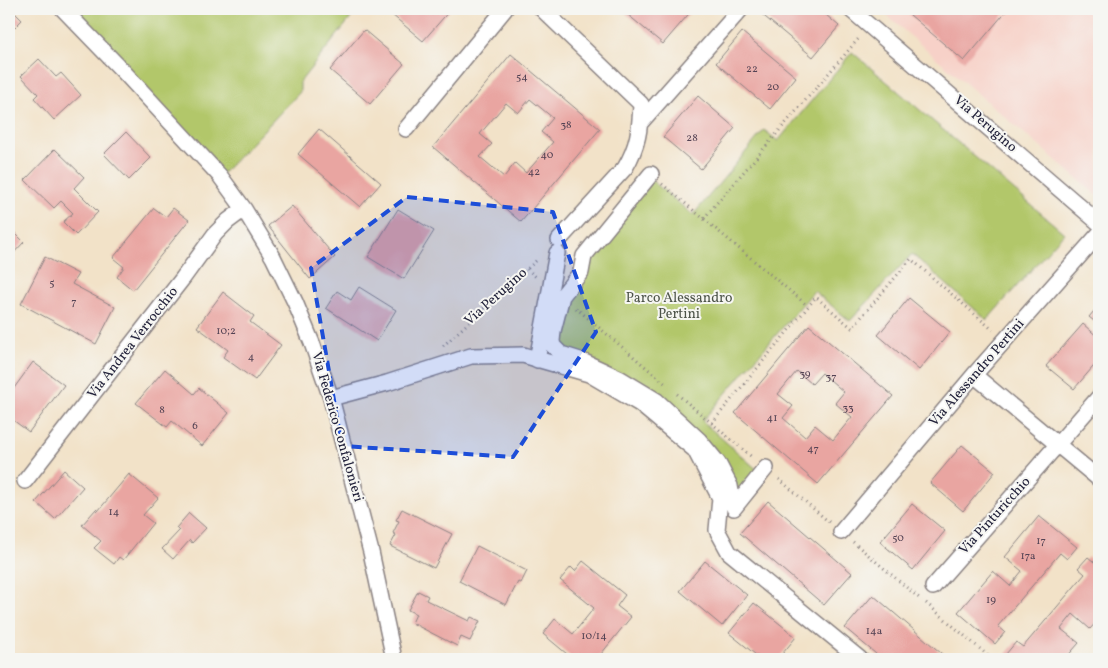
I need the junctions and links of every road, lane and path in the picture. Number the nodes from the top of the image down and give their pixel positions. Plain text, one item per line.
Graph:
1 (63, 9) edge
2 (505, 9) edge
3 (542, 9) edge
4 (741, 9) edge
5 (850, 9) edge
6 (870, 25) junction
7 (641, 122) junction
8 (406, 129) dead end
9 (651, 174) joint
10 (244, 209) junction
11 (704, 218) junction
12 (1099, 223) edge
13 (1099, 234) edge
14 (558, 247) junction
15 (808, 306) junction
16 (1005, 341) junction
17 (442, 347) dead end
18 (537, 360) junction
19 (974, 375) junction
20 (1099, 397) edge
21 (332, 398) junction
22 (712, 423) dead end
23 (1058, 445) junction
24 (766, 468) dead end
25 (1099, 479) edge
26 (25, 481) dead end
27 (841, 532) dead end
28 (933, 587) dead end
29 (394, 659) edge
30 (860, 659) edge

1 - 10 street, Via Federico Confalonieri
2 - 8 street
3 - 7 street
4 - 7 street
5 - 6 street, Via Perugino
6 - 11 path
6 - 12 street, Via Perugino
7 - 14 street
9 - 11 path
9 - 24 street
10 - 21 street, Via Federico Confalonieri
10 - 26 street, Via Andrea Verrocchio
11 - 15 path
13 - 16 street, Via Alessandro Pertini
14 - 17 path, Via Perugino
14 - 18 street
15 - 16 path
15 - 22 path
16 - 19 street, Via Alessandro Pertini
18 - 21 street
18 - 30 street
19 - 23 street
19 - 27 street, Via Alessandro Pertini
20 - 23 street, Via Pinturicchio
21 - 29 street, Via Federico Confalonieri
23 - 25 street
23 - 28 street, Via Pinturicchio

